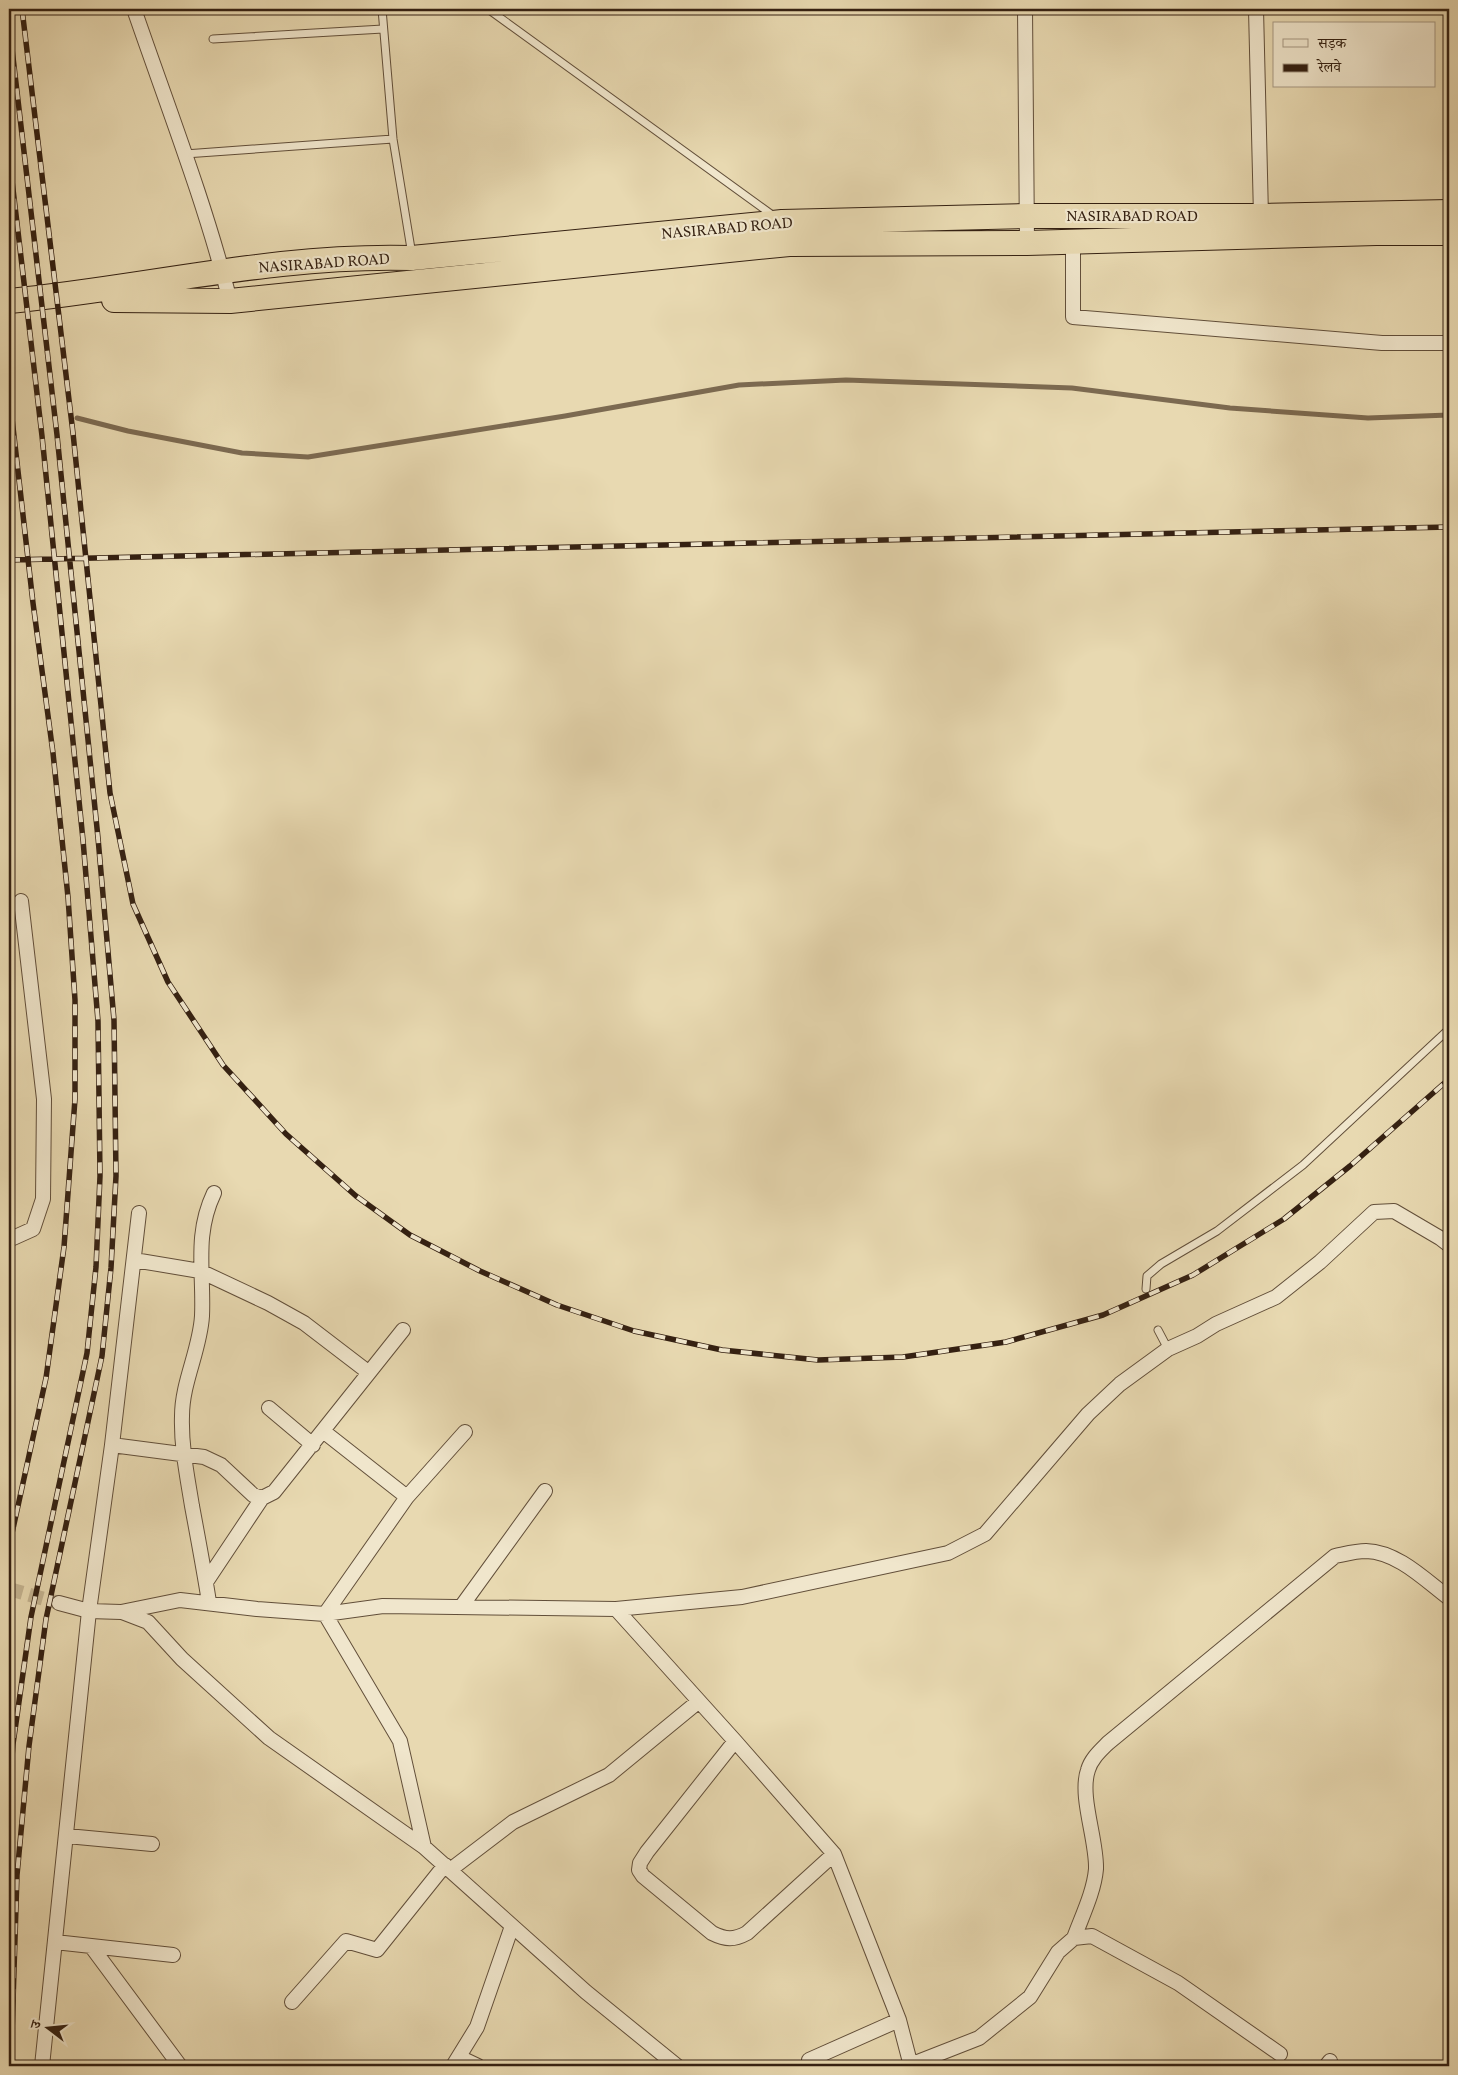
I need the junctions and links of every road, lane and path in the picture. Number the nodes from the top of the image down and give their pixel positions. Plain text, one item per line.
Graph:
1 (134, 9) edge
2 (382, 9) edge
3 (488, 9) edge
4 (1025, 9) edge
5 (1256, 9) edge
6 (383, 29) junction
7 (213, 39) dead end
8 (393, 139) junction
9 (184, 154) junction
10 (1449, 212) edge
11 (1027, 216) junction
12 (1260, 216) junction
13 (782, 222) junction
14 (1449, 233) edge
15 (1073, 242) junction
16 (1027, 243) junction
17 (368, 257) junction
18 (412, 258) junction
19 (222, 270) junction
20 (368, 286) junction
21 (9, 301) edge
22 (230, 301) junction
23 (9, 314) edge
24 (1449, 343) edge
25 (21, 901) dead end
26 (1449, 1029) edge
27 (214, 1193) dead end
28 (139, 1212) dead end
29 (9, 1238) edge
30 (1449, 1245) edge
31 (134, 1260) junction
32 (200, 1271) junction
33 (1146, 1289) dead end
34 (403, 1330) dead end
35 (1158, 1330) dead end
36 (1168, 1349) junction
37 (368, 1372) junction
38 (269, 1408) dead end
39 (323, 1431) junction
40 (464, 1432) dead end
41 (313, 1444) junction
42 (112, 1445) junction
43 (183, 1453) junction
44 (545, 1491) dead end
45 (407, 1497) junction
46 (262, 1498) junction
47 (206, 1582) junction
48 (1449, 1598) edge
49 (210, 1602) junction
50 (59, 1603) tunnel mouth
51 (461, 1607) junction
52 (616, 1609) junction
53 (89, 1611) junction
54 (122, 1612) junction
55 (325, 1614) junction
56 (699, 1701) junction
57 (735, 1741) junction
58 (67, 1836) junction
59 (152, 1844) dead end
60 (424, 1847) junction
61 (834, 1854) junction
62 (448, 1868) junction
63 (512, 1926) junction
64 (1074, 1938) junction
65 (56, 1942) junction
66 (91, 1946) junction
67 (173, 1955) dead end
68 (292, 2002) dead end
69 (900, 2020) junction
70 (1280, 2054) dead end
71 (456, 2062) edge
72 (668, 2064) edge
73 (42, 2066) edge
74 (180, 2066) edge
75 (478, 2066) edge
76 (811, 2066) edge
77 (911, 2066) edge

1 - 9 street
2 - 6 lane
3 - 13 lane
4 - 11 street
5 - 12 street
6 - 7 lane
6 - 8 lane
8 - 9 lane
8 - 18 lane
9 - 19 street
10 - 12 highway, NASIRABAD ROAD
11 - 12 highway, NASIRABAD ROAD
11 - 13 highway, NASIRABAD ROAD
11 - 16 street
13 - 18 highway, NASIRABAD ROAD
14 - 15 highway, NASIRABAD ROAD
15 - 16 highway, NASIRABAD ROAD
15 - 24 street
16 - 20 highway, NASIRABAD ROAD
17 - 18 highway, NASIRABAD ROAD
17 - 19 highway, NASIRABAD ROAD
17 - 20 highway
19 - 21 highway, NASIRABAD ROAD
19 - 22 street
20 - 22 highway, NASIRABAD ROAD
22 - 23 highway, NASIRABAD ROAD
25 - 29 street
26 - 33 lane
27 - 32 street
28 - 31 street
30 - 36 street
31 - 32 street
31 - 42 street
32 - 37 street
32 - 43 street
34 - 37 street
35 - 36 lane
36 - 52 street
37 - 39 street
38 - 41 street
39 - 41 street
39 - 45 street
40 - 45 street
41 - 46 street
42 - 43 street
42 - 53 street
43 - 46 street
43 - 47 street
44 - 51 street
45 - 55 street
46 - 47 street
47 - 49 street
48 - 64 street
49 - 54 street
49 - 55 street
50 - 53 street
51 - 52 street
51 - 55 street
52 - 56 street
53 - 54 street
53 - 58 street
54 - 60 street
55 - 60 street
56 - 57 street
56 - 62 street
57 - 61 street
57 - 61 street
58 - 59 street
58 - 65 street
60 - 62 street
61 - 69 street
62 - 63 street
62 - 68 street
63 - 71 street
63 - 72 street
64 - 70 street
64 - 77 street
65 - 66 street
65 - 73 street
66 - 67 street
66 - 74 street
69 - 76 street
69 - 77 street
71 - 75 street

